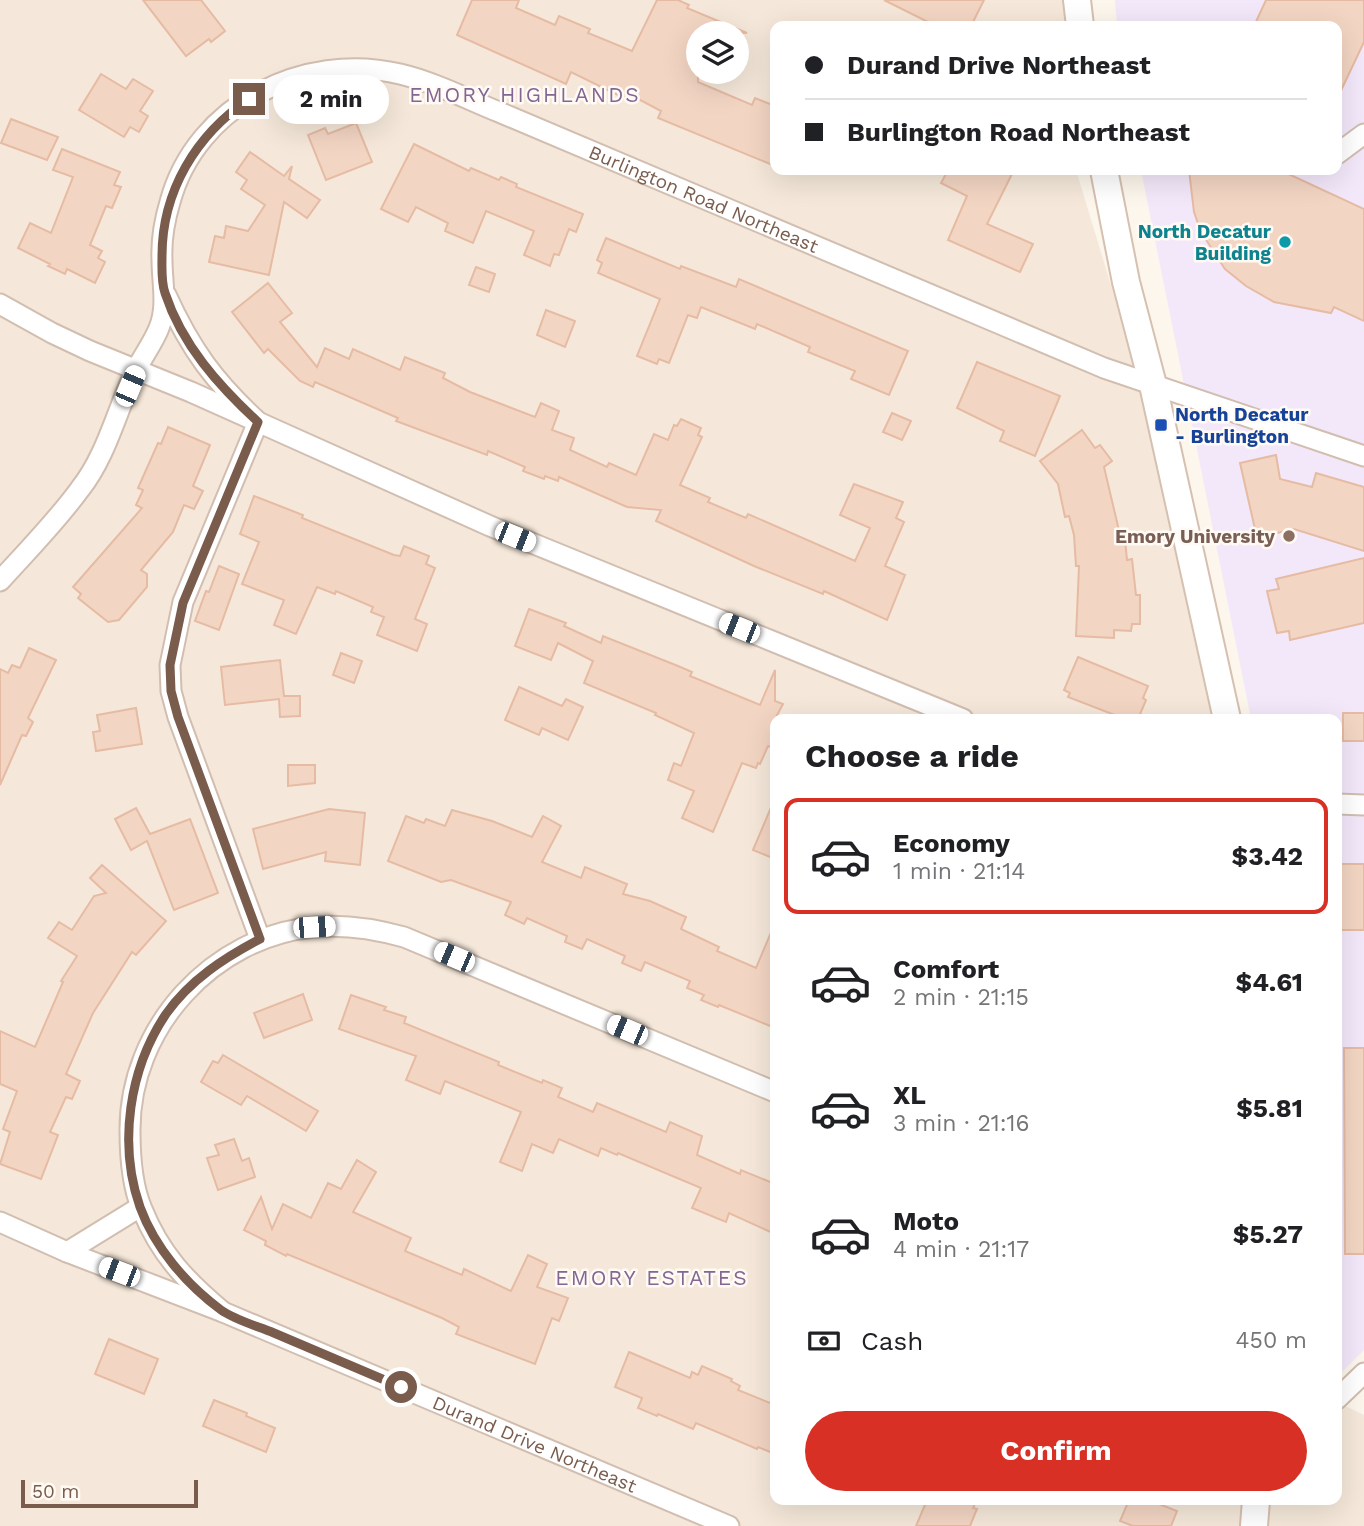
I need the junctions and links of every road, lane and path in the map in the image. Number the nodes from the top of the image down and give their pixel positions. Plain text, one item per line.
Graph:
1 (1077, 0) edge
2 (1079, 21) edge
3 (1364, 134) edge
4 (1342, 150) edge
5 (1105, 175) edge
6 (164, 291) junction
7 (0, 304) edge
8 (136, 369) junction
9 (1153, 385) junction
10 (258, 422) junction
11 (1364, 456) edge
12 (0, 581) edge
13 (951, 714) edge
14 (1226, 714) edge
15 (1342, 804) edge
16 (1364, 805) edge
17 (260, 939) junction
18 (770, 1090) edge
19 (140, 1207) junction
20 (0, 1222) edge
21 (66, 1252) junction
22 (223, 1312) junction
23 (1364, 1373) edge
24 (1342, 1392) edge
25 (1256, 1505) edge
26 (729, 1526) edge
27 (1254, 1526) edge

1 - 2 main road
3 - 4 street
5 - 9 main road
6 - 8 street, Burlington Road Northeast
6 - 9 street, Burlington Road Northeast
6 - 10 street, Burlington Road Northeast
7 - 8 street
8 - 10 street
8 - 12 street, Burlington Road Northeast
9 - 11 street, Burlington Road Northeast
9 - 14 main road
10 - 13 street
10 - 17 street
15 - 16 street
17 - 18 street
17 - 19 street
19 - 21 street
19 - 22 street
20 - 21 street, Durand Drive Northeast
21 - 22 street, Durand Drive Northeast
22 - 26 street, Durand Drive Northeast
23 - 24 street
25 - 27 main road

